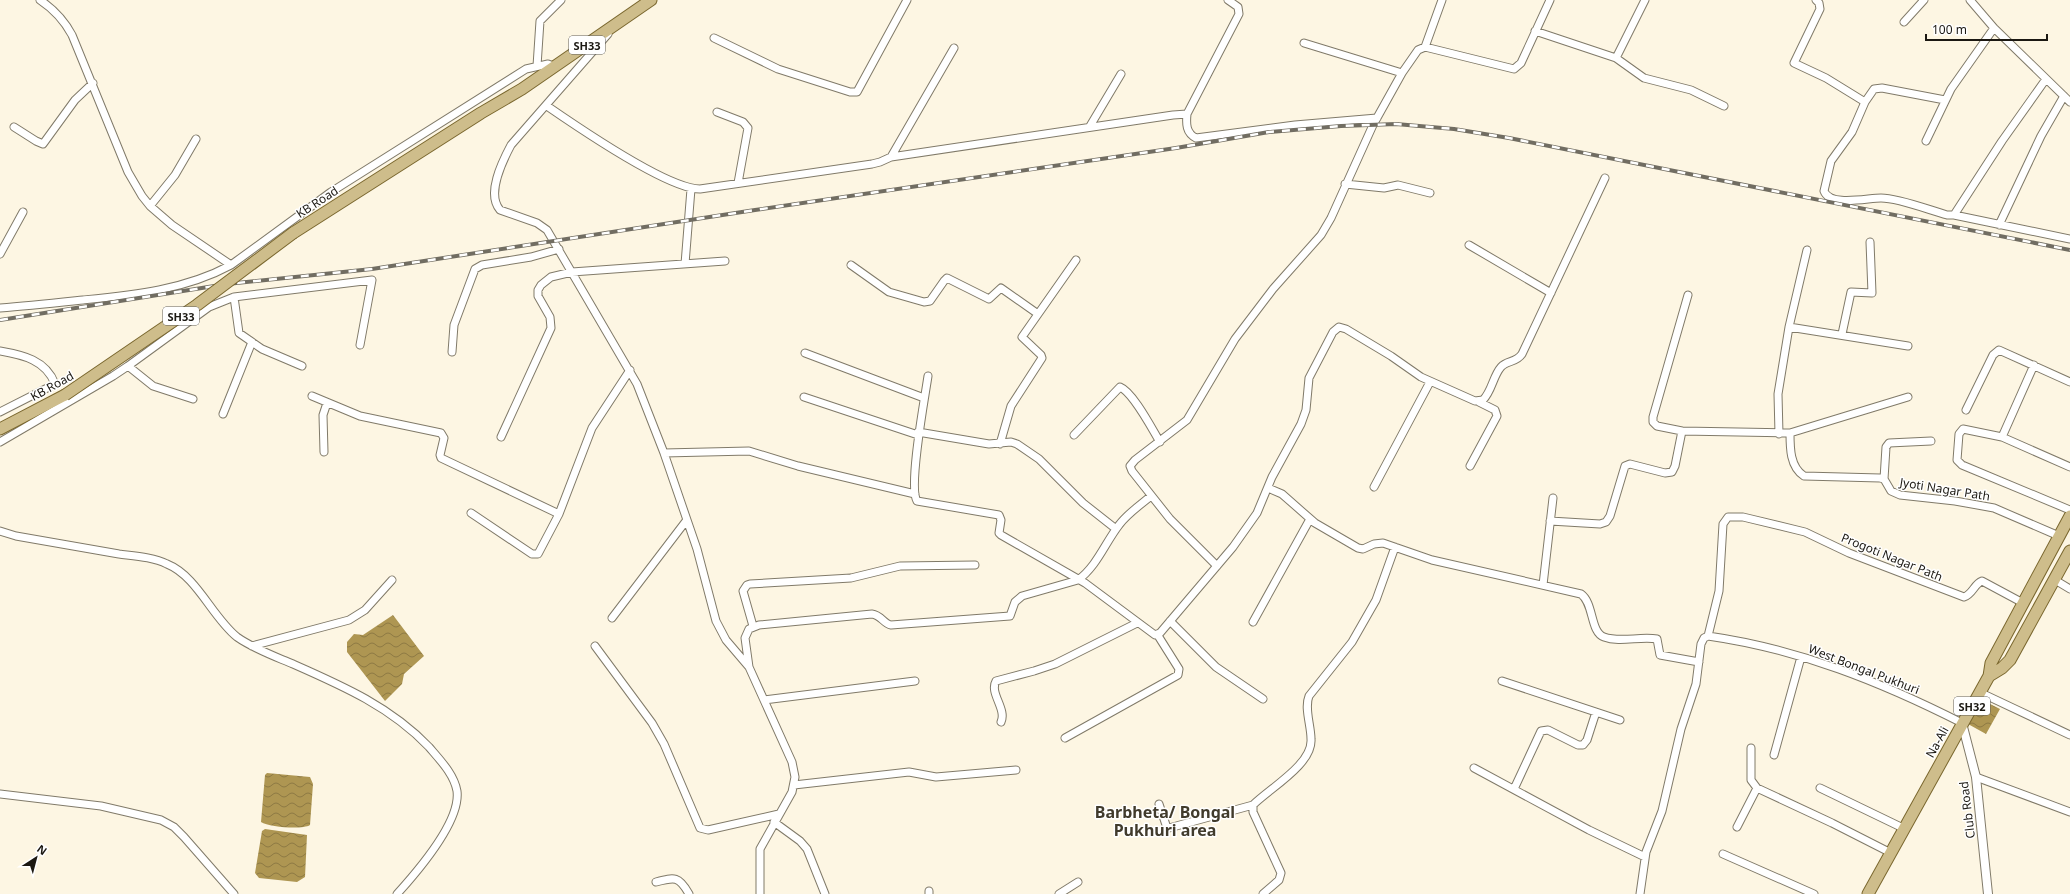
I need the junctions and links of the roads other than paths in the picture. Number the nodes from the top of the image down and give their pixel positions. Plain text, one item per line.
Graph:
1 (40, 0) edge
2 (561, 0) edge
3 (651, 0) edge
4 (907, 0) edge
5 (1228, 0) edge
6 (1442, 0) edge
7 (1550, 0) edge
8 (1645, 0) edge
9 (1816, 0) edge
10 (1924, 0) edge
11 (1970, 0) edge
12 (1904, 22) dead end
13 (616, 25) junction
14 (1994, 28) junction
15 (1535, 31) junction
16 (714, 38) dead end
17 (1304, 43) dead end
18 (1425, 47) junction
19 (954, 48) dead end
20 (1616, 58) junction
21 (537, 66) junction
22 (556, 67) junction
23 (1402, 73) junction
24 (1121, 74) dead end
25 (2046, 80) junction
26 (92, 83) junction
27 (2064, 96) junction
28 (1945, 100) junction
29 (1865, 102) junction
30 (2070, 102) edge
31 (547, 106) junction
32 (1724, 106) dead end
33 (717, 112) dead end
34 (1187, 114) junction
35 (1377, 118) junction
36 (1090, 126) junction
37 (14, 127) dead end
38 (196, 139) dead end
39 (1926, 141) dead end
40 (891, 157) junction
41 (1605, 178) dead end
42 (738, 182) junction
43 (1345, 184) junction
44 (691, 189) junction
45 (1430, 192) dead end
46 (150, 206) junction
47 (23, 212) dead end
48 (1954, 215) junction
49 (1998, 225) junction
50 (2070, 239) edge
51 (1870, 242) dead end
52 (1469, 245) dead end
53 (559, 249) junction
54 (1807, 250) dead end
55 (0, 254) edge
56 (725, 260) dead end
57 (1076, 260) dead end
58 (685, 264) junction
59 (230, 265) junction
60 (851, 265) dead end
61 (572, 272) junction
62 (1550, 293) junction
63 (1688, 295) dead end
64 (234, 297) junction
65 (0, 308) edge
66 (1038, 314) junction
67 (1789, 327) junction
68 (1842, 334) junction
69 (252, 342) junction
70 (360, 345) dead end
71 (1908, 346) dead end
72 (0, 351) edge
73 (452, 352) dead end
74 (805, 354) dead end
75 (2034, 365) junction
76 (128, 366) junction
77 (302, 366) dead end
78 (630, 370) junction
79 (928, 376) dead end
80 (1430, 382) junction
81 (2070, 382) edge
82 (312, 396) dead end
83 (804, 397) dead end
84 (1908, 397) dead end
85 (924, 398) junction
86 (194, 399) dead end
87 (1480, 402) junction
88 (327, 403) junction
89 (1966, 410) dead end
90 (0, 412) edge
91 (223, 414) dead end
92 (0, 429) edge
93 (1682, 431) junction
94 (1790, 433) junction
95 (918, 434) junction
96 (1779, 434) junction
97 (1074, 436) dead end
98 (501, 437) dead end
99 (2002, 437) junction
100 (0, 442) edge
101 (1160, 442) junction
102 (1931, 442) dead end
103 (1000, 444) junction
104 (324, 452) dead end
105 (664, 453) junction
106 (1470, 466) dead end
107 (2070, 467) edge
108 (1884, 479) junction
109 (1374, 487) dead end
110 (1268, 488) junction
111 (915, 494) junction
112 (1151, 496) junction
113 (1553, 498) dead end
114 (2070, 510) edge
115 (471, 512) dead end
116 (559, 514) junction
117 (2070, 516) edge
118 (1310, 519) junction
119 (686, 521) junction
120 (1550, 521) junction
121 (1116, 529) junction
122 (2070, 529) edge
123 (0, 531) edge
124 (2059, 536) junction
125 (1395, 547) junction
126 (2070, 551) edge
127 (975, 565) dead end
128 (1217, 566) junction
129 (392, 580) dead end
130 (1078, 580) junction
131 (2055, 580) junction
132 (1542, 584) junction
133 (2070, 589) edge
134 (2023, 603) junction
135 (612, 618) dead end
136 (1170, 621) junction
137 (1253, 622) dead end
138 (1137, 623) junction
139 (753, 626) junction
140 (1157, 634) junction
141 (1708, 636) junction
142 (252, 646) junction
143 (595, 646) dead end
144 (1801, 657) junction
145 (1699, 662) junction
146 (749, 667) junction
147 (1989, 676) junction
148 (915, 681) dead end
149 (1502, 681) dead end
150 (1979, 692) junction
151 (1263, 699) dead end
152 (764, 700) junction
153 (1596, 712) junction
154 (1620, 720) dead end
155 (1001, 722) dead end
156 (1962, 723) junction
157 (2070, 734) edge
158 (1065, 738) dead end
159 (1751, 748) dead end
160 (1774, 755) dead end
161 (1474, 768) dead end
162 (1016, 770) dead end
163 (1976, 777) junction
164 (794, 785) junction
165 (1757, 788) junction
166 (1820, 788) dead end
167 (1514, 789) junction
168 (0, 794) edge
169 (1158, 804) dead end
170 (1253, 805) junction
171 (2070, 812) edge
172 (779, 814) junction
173 (774, 822) junction
174 (1737, 827) dead end
175 (1905, 828) junction
176 (1892, 853) junction
177 (1723, 854) dead end
178 (1645, 857) junction
179 (656, 882) dead end
180 (1078, 882) dead end
181 (234, 894) edge
182 (397, 894) edge
183 (690, 894) edge
184 (760, 894) edge
185 (825, 894) edge
186 (1059, 894) edge
187 (1262, 894) edge
188 (1640, 894) edge
189 (1814, 894) edge
190 (1868, 894) edge
191 (1988, 894) edge

1 - 26 street
2 - 21 street
3 - 13 main road, KB Road / SH33
4 - 16 street
5 - 34 street
6 - 18 street
7 - 15 street
8 - 20 street
9 - 29 street
10 - 12 street
11 - 14 street
13 - 22 main road, KB Road / SH33
13 - 31 street
14 - 25 street
14 - 28 street
15 - 18 street
15 - 20 street
17 - 23 street
18 - 23 street
19 - 40 street
20 - 32 street
21 - 22 street
21 - 59 street
22 - 92 main road, KB Road / SH33, bridge
23 - 35 street
24 - 36 street
25 - 27 street
25 - 48 street
26 - 37 street
26 - 46 street
27 - 30 street
27 - 49 street
28 - 29 street
28 - 39 street
29 - 48 street
31 - 44 street
31 - 53 street
33 - 42 street
34 - 35 street
34 - 36 street
35 - 43 street
36 - 40 street
38 - 46 street
40 - 42 street
41 - 62 street
42 - 44 street
43 - 45 street
43 - 101 street
44 - 58 street
46 - 59 street
47 - 55 street
48 - 49 street
49 - 50 street
51 - 68 street
52 - 62 street
53 - 61 street
53 - 73 street
54 - 67 street
56 - 58 street
57 - 66 street
58 - 61 street
59 - 65 street
60 - 66 street
61 - 78 street
61 - 98 street
62 - 87 street
63 - 93 street
64 - 69 street
64 - 70 street
64 - 76 street
66 - 103 street
67 - 68 street
67 - 96 street
68 - 71 street
69 - 77 street
69 - 91 street
72 - 90 street
74 - 85 street
75 - 81 street
75 - 89 street
75 - 99 street
76 - 86 street
76 - 100 street
78 - 105 street
78 - 116 street
79 - 85 street
80 - 87 street
80 - 109 street
80 - 110 street
82 - 88 street
83 - 95 street
84 - 94 street
85 - 95 street
87 - 106 street
88 - 104 street
88 - 116 street
93 - 96 street
93 - 120 street
94 - 96 street
94 - 108 street, Jyoti Nagar Path
95 - 103 street
95 - 111 street
97 - 101 street
99 - 107 street
99 - 114 street
101 - 112 street
102 - 108 street
103 - 121 street
105 - 111 street
105 - 119 street
108 - 124 street, Jyoti Nagar Path
110 - 118 street
110 - 128 street
111 - 130 street
112 - 121 street
112 - 128 street
113 - 120 street
115 - 116 street
117 - 124 main road, Na-Ali / SH32
118 - 125 street
118 - 137 street
119 - 135 street
119 - 146 street
120 - 132 street
121 - 130 street
122 - 147 main road
123 - 142 street
124 - 134 main road, Na-Ali / SH32
125 - 132 street
125 - 170 street
126 - 131 main road
127 - 139 street
128 - 136 street
129 - 142 street
130 - 138 street
130 - 139 street
131 - 133 street
131 - 147 main road
132 - 145 street
134 - 141 street, Progoti Nagar Path
134 - 147 main road, Na-Ali / SH32
136 - 140 street
136 - 151 street
138 - 140 street
138 - 155 street
139 - 146 street
140 - 158 street
141 - 144 street, West Bongal Pukhuri
141 - 145 street
142 - 182 street
143 - 172 street
144 - 156 street, West Bongal Pukhuri
144 - 160 street
145 - 178 street
146 - 152 street
147 - 150 main road, Na-Ali / SH32
148 - 152 street
149 - 153 street
150 - 156 main road, Na-Ali / SH32
150 - 157 street
152 - 164 street
153 - 154 street
153 - 167 street
156 - 163 street, Club Road
156 - 175 main road, Na-Ali / SH32
159 - 165 street
161 - 167 street
162 - 164 street
163 - 171 street
163 - 191 street, Club Road
164 - 172 street
165 - 174 street
165 - 176 street
166 - 175 street
167 - 178 street
168 - 181 street
169 - 170 street
170 - 187 street
172 - 173 street
173 - 184 street
173 - 185 street
175 - 176 main road, Na-Ali / SH32
176 - 190 main road, Na-Ali / SH32
177 - 189 street
178 - 188 street
179 - 183 street
180 - 186 street

